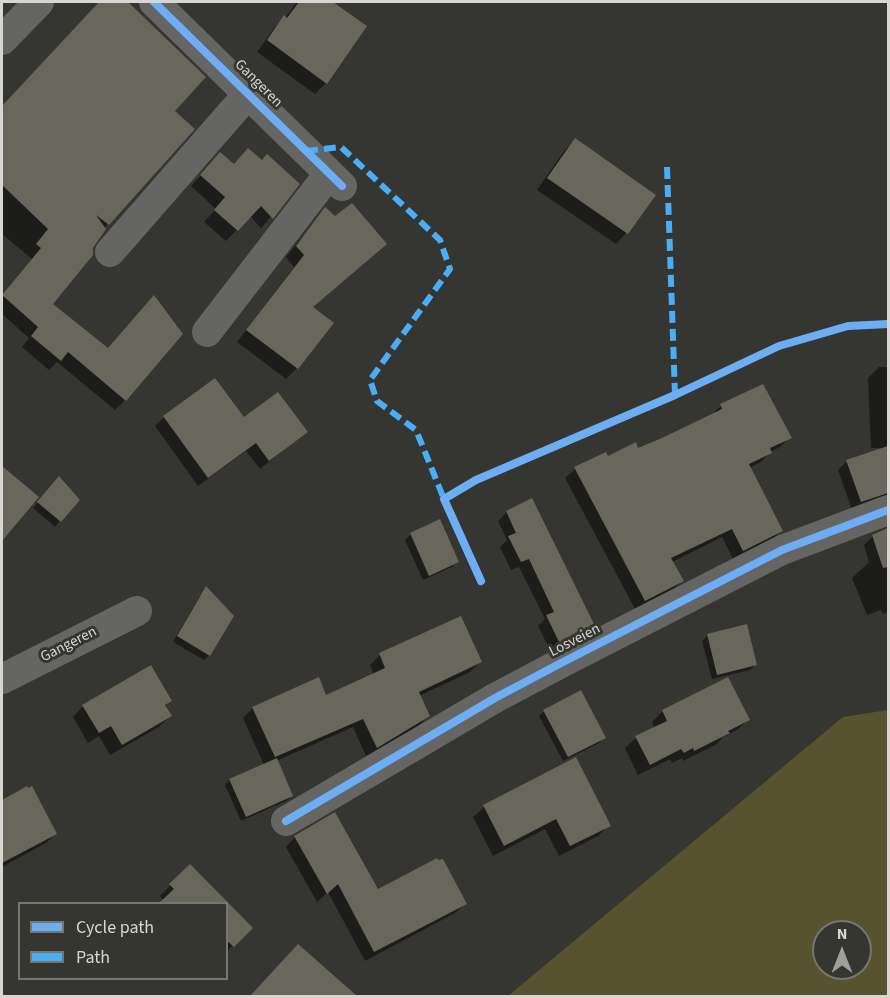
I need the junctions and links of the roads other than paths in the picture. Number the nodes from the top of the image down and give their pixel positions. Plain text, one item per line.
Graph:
1 (39, 2) edge
2 (154, 2) edge
3 (2, 40) edge
4 (248, 94) junction
5 (110, 252) dead end
6 (207, 332) dead end
7 (888, 510) edge
8 (137, 611) dead end
9 (2, 678) edge
10 (285, 820) dead end

1 - 3 street
2 - 4 street, Gangeren
4 - 5 street, Gangeren
4 - 6 street, Gangeren
7 - 10 street, Losveien
8 - 9 street, Gangeren

